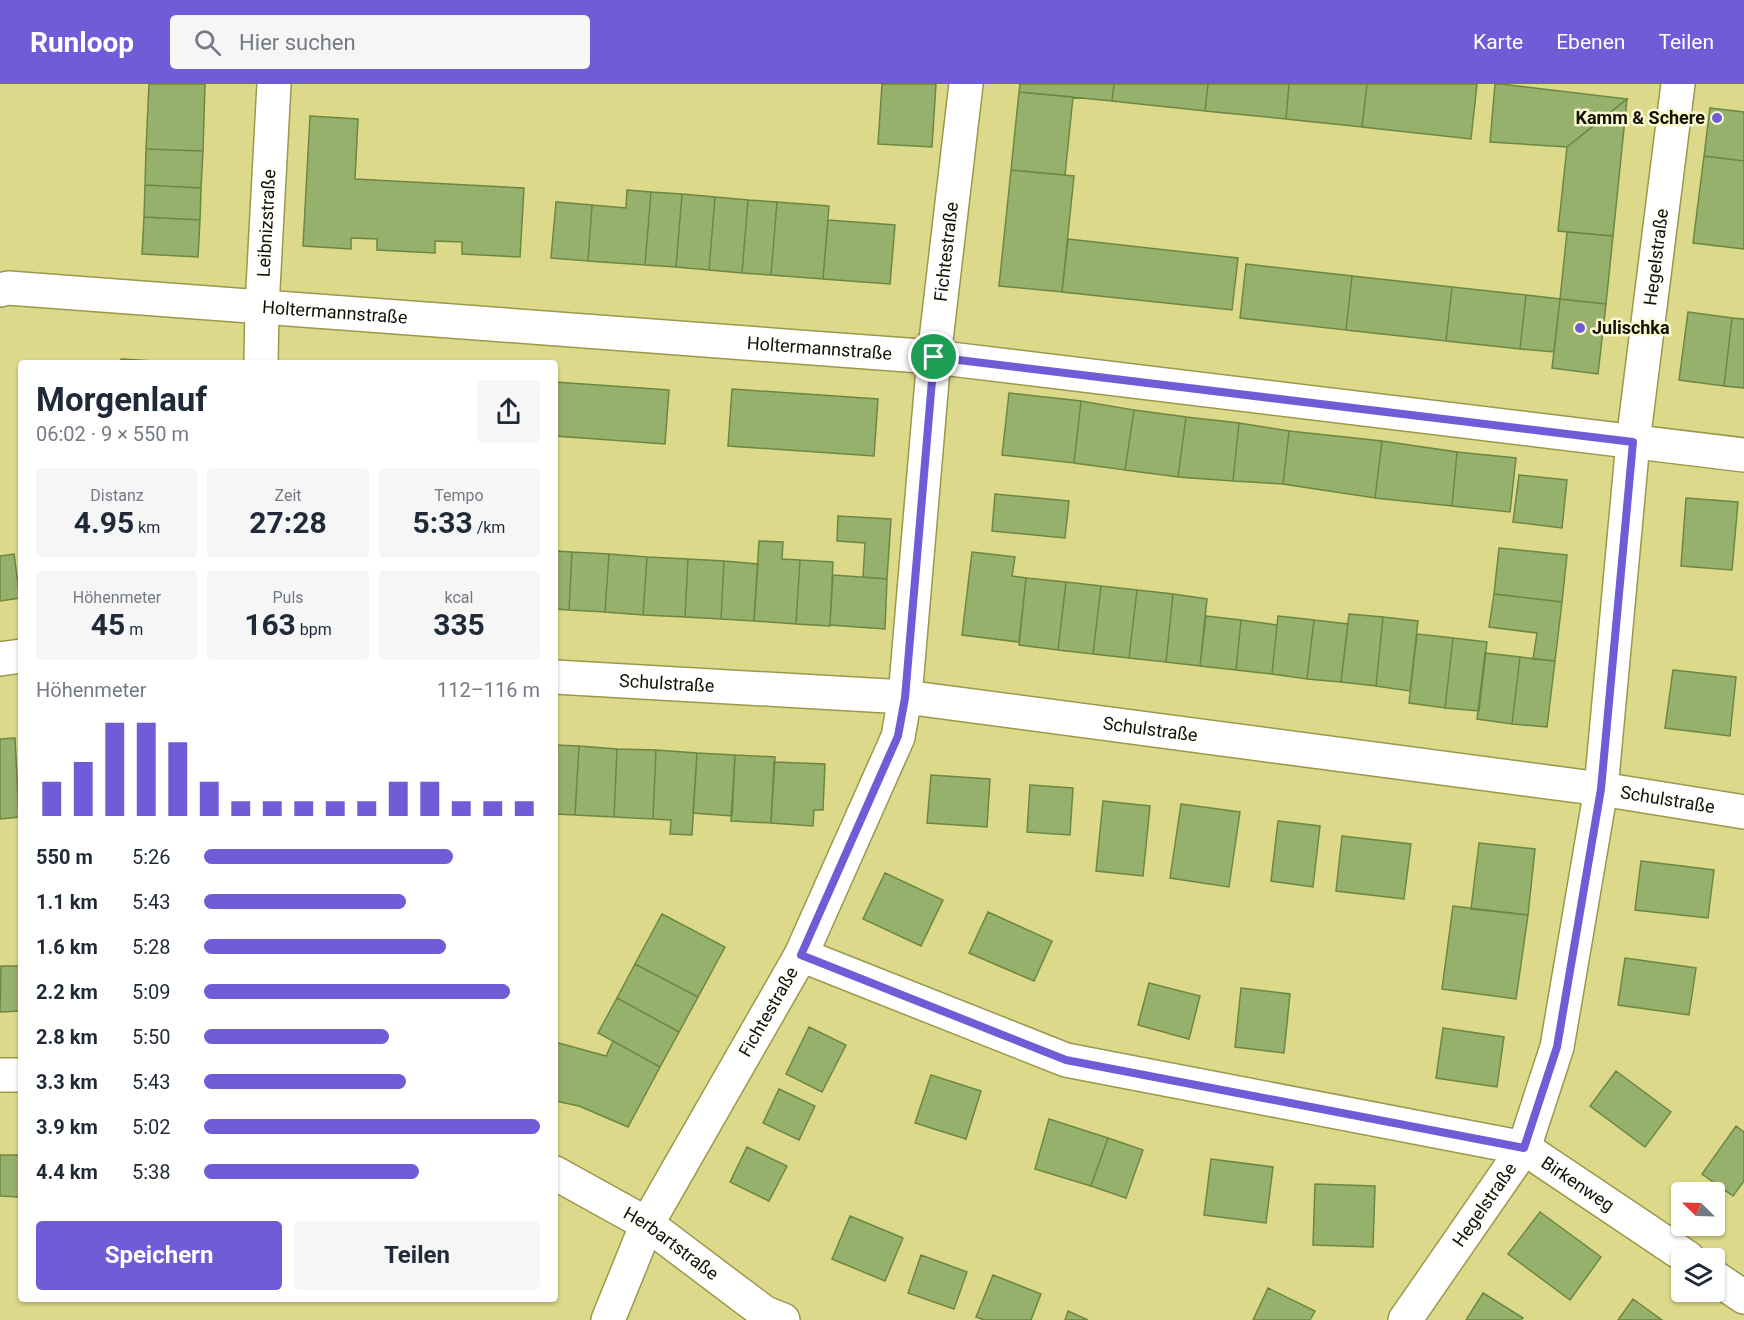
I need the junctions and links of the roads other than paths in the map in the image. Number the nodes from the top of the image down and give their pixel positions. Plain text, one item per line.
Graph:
1 (274, 84) edge
2 (966, 84) edge
3 (1678, 84) edge
4 (0, 290) edge
5 (262, 307) junction
6 (934, 357) junction
7 (261, 360) edge
8 (1633, 442) junction
9 (1744, 454) edge
10 (18, 656) edge
11 (0, 658) edge
12 (558, 677) edge
13 (905, 698) junction
14 (1601, 789) junction
15 (1744, 812) edge
16 (801, 955) junction
17 (0, 1075) edge
18 (18, 1075) edge
19 (1524, 1148) junction
20 (558, 1175) edge
21 (647, 1224) junction
22 (1673, 1248) edge
23 (1725, 1284) edge
24 (1744, 1297) edge
25 (608, 1320) edge
26 (783, 1320) edge
27 (1405, 1320) edge

1 - 5 street, Leibnizstraße
2 - 6 street, Fichtestraße
3 - 8 street, Hegelstraße
4 - 5 street, Holtermannstraße
5 - 6 street, Holtermannstraße
5 - 7 street, Leibnizstraße
6 - 8 street, Holtermannstraße
6 - 13 street, Fichtestraße
8 - 9 street, Holtermannstraße
8 - 14 street, Hegelstraße
10 - 11 street
12 - 13 street, Schulstraße
13 - 14 street, Schulstraße
13 - 16 street, Fichtestraße
14 - 15 street, Schulstraße
14 - 19 street, Hegelstraße
16 - 19 street, Birkenweg
16 - 21 street, Fichtestraße
17 - 18 street
19 - 22 street, Birkenweg
19 - 27 street, Hegelstraße
20 - 21 street, Herbartstraße
21 - 25 street, Fichtestraße
21 - 26 street, Herbartstraße
23 - 24 street

